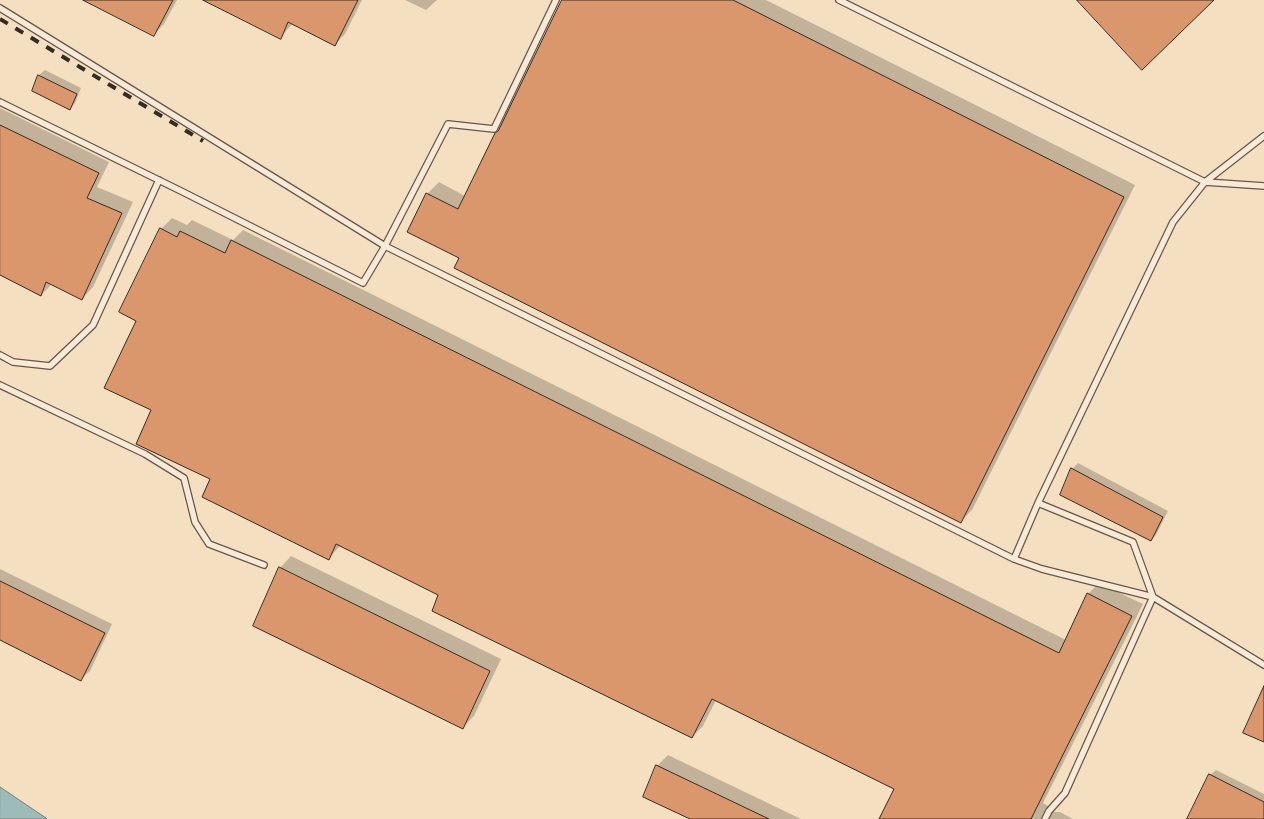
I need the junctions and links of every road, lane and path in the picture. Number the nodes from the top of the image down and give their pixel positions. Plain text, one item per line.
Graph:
1 (556, 0) edge
2 (839, 0) edge
3 (0, 8) edge
4 (0, 102) edge
5 (1264, 136) edge
6 (159, 180) junction
7 (1205, 182) junction
8 (1264, 186) edge
9 (385, 246) junction
10 (0, 355) edge
11 (0, 384) edge
12 (1038, 503) junction
13 (1014, 559) junction
14 (264, 565) dead end
15 (1153, 597) junction
16 (1264, 665) edge
17 (1045, 819) edge

1 - 9 lane
2 - 7 lane
3 - 9 lane
4 - 6 lane
5 - 7 lane
6 - 9 lane
6 - 10 lane
7 - 8 lane
7 - 12 lane
9 - 13 lane
11 - 14 lane
12 - 13 lane
12 - 15 lane
13 - 15 lane
15 - 16 lane
15 - 17 lane

